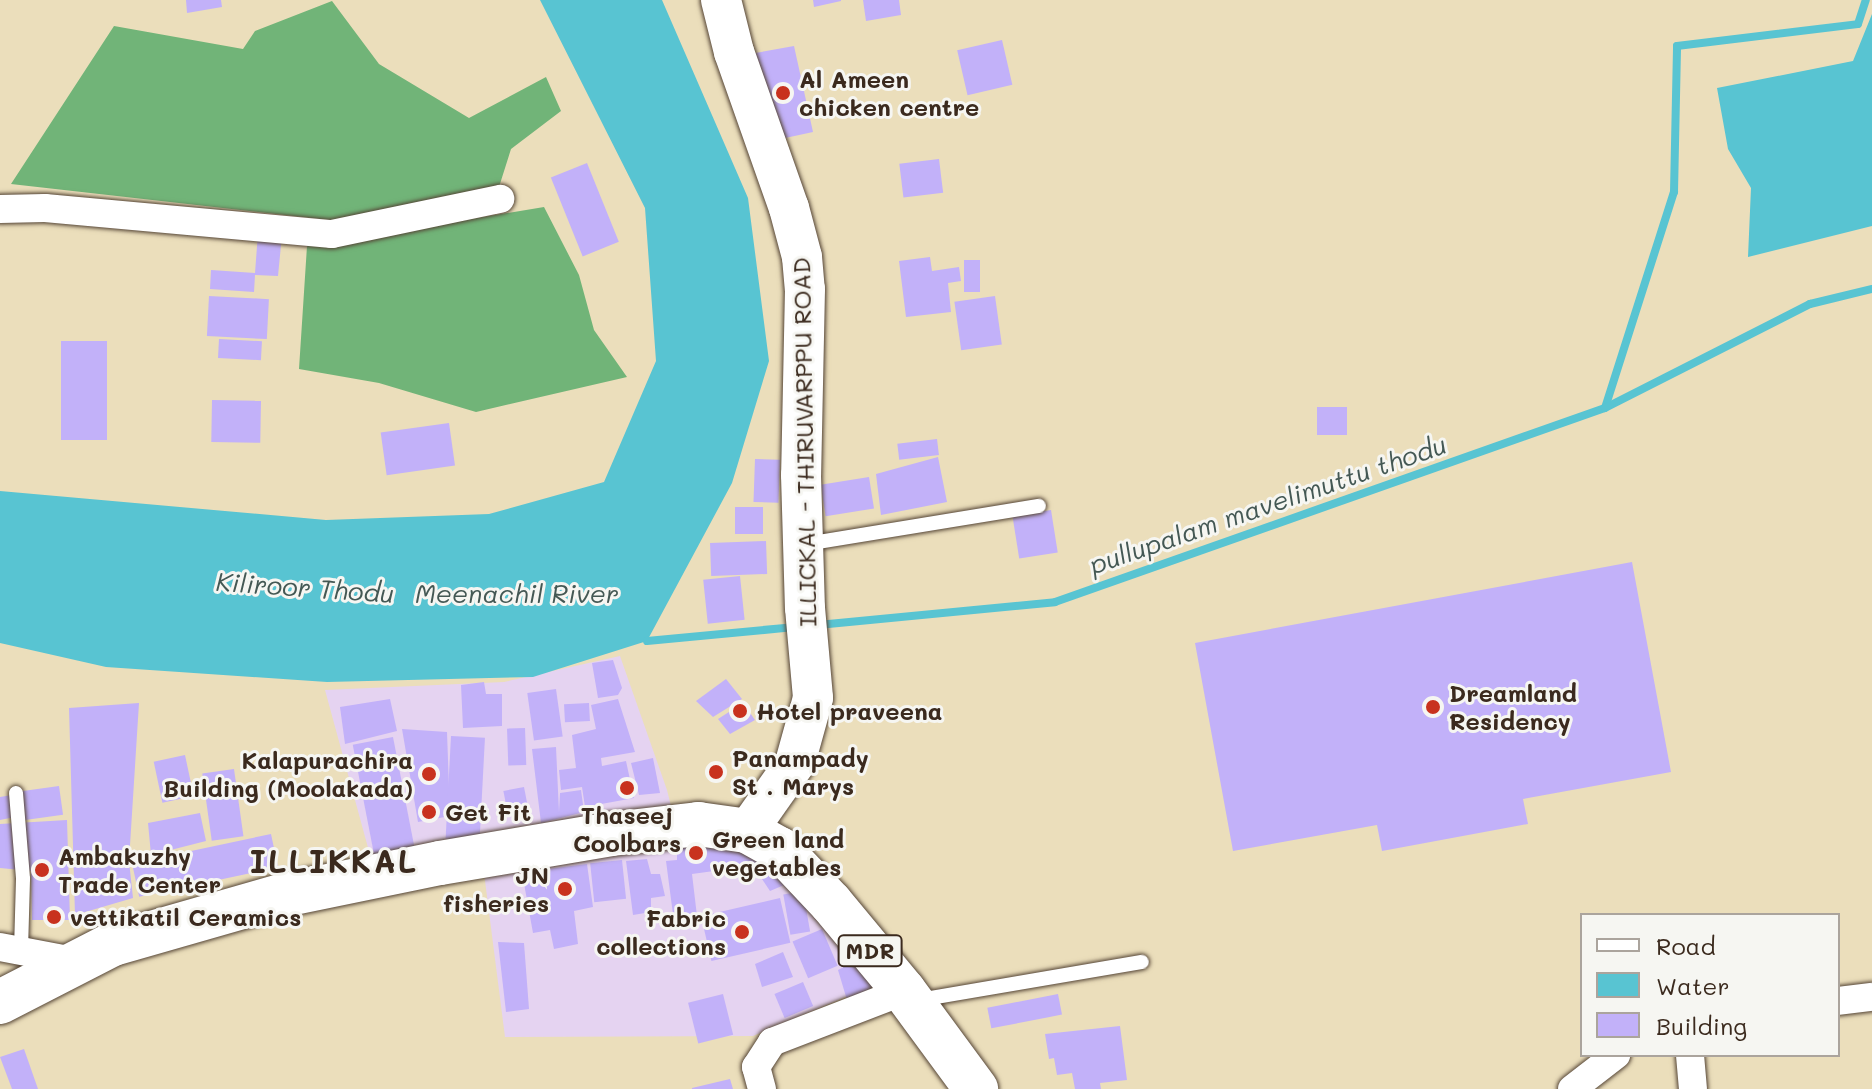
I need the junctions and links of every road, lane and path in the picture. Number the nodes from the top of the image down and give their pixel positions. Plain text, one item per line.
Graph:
1 (721, 0) edge
2 (500, 199) dead end
3 (0, 209) edge
4 (1039, 506) dead end
5 (804, 545) junction
6 (16, 793) dead end
7 (747, 831) junction
8 (11, 950) edge
9 (74, 961) junction
10 (1142, 962) dead end
11 (907, 996) junction
12 (1872, 997) edge
13 (1840, 1001) edge
14 (1, 1003) edge
15 (1613, 1057) edge
16 (1690, 1057) edge
17 (762, 1089) edge
18 (976, 1089) edge
19 (1572, 1089) edge
20 (1693, 1089) edge

1 - 5 main road, ILLICKAL - THIRUVARPPU ROAD
2 - 3 street
4 - 5 lane
5 - 7 main road, ILLICKAL - THIRUVARPPU ROAD
6 - 8 lane
7 - 9 main road, MDR
7 - 11 main road, MDR
8 - 9 street
9 - 14 main road, MDR
10 - 11 lane
11 - 17 street
11 - 18 main road, MDR
12 - 13 street
15 - 19 street
16 - 20 street

